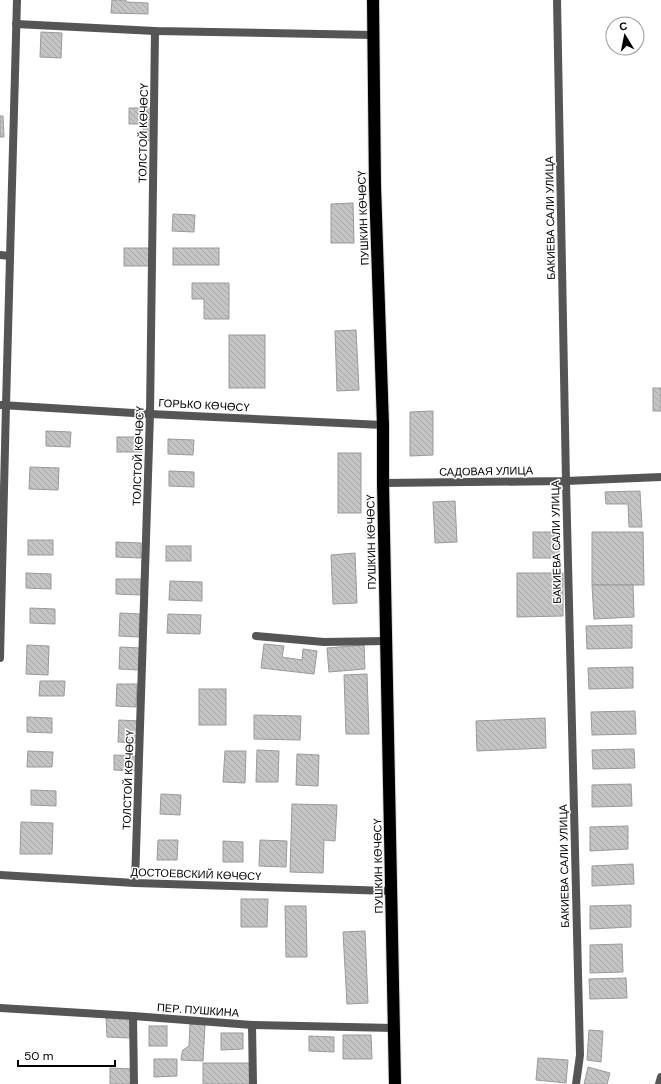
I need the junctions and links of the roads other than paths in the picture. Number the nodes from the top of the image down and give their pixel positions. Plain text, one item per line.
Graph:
1 (17, 0) edge
2 (373, 0) edge
3 (557, 0) edge
4 (16, 24) junction
5 (155, 30) junction
6 (374, 35) junction
7 (0, 255) edge
8 (10, 256) junction
9 (3, 405) edge
10 (150, 414) junction
11 (383, 425) junction
12 (661, 477) edge
13 (566, 481) junction
14 (383, 483) junction
15 (256, 636) dead end
16 (386, 641) junction
17 (0, 658) edge
18 (0, 875) edge
19 (136, 883) junction
20 (392, 891) junction
21 (0, 1008) edge
22 (133, 1016) junction
23 (252, 1025) junction
24 (394, 1028) junction
25 (661, 1077) edge
26 (134, 1084) edge
27 (253, 1084) edge
28 (395, 1084) edge
29 (576, 1084) edge
30 (659, 1084) edge

1 - 4 street
2 - 6 highway, ПУШКИН КӨЧӨСҮ
3 - 13 street, БАКИЕВА САЛИ УЛИЦА
4 - 5 street
4 - 8 street
5 - 6 street
5 - 10 street, ТОЛСТОЙ КӨЧӨСҮ
6 - 11 highway, ПУШКИН КӨЧӨСҮ
7 - 8 street
8 - 9 street
9 - 10 street, ГОРЬКО КӨЧӨСҮ
9 - 17 street
10 - 11 street, ГОРЬКО КӨЧӨСҮ
10 - 19 street, ТОЛСТОЙ КӨЧӨСҮ
11 - 14 highway, ПУШКИН КӨЧӨСҮ
12 - 13 street, САДОВАЯ УЛИЦА
13 - 14 street, САДОВАЯ УЛИЦА
13 - 29 street, БАКИЕВА САЛИ УЛИЦА
14 - 16 highway, ПУШКИН КӨЧӨСҮ
15 - 16 street
16 - 20 highway, ПУШКИН КӨЧӨСҮ
18 - 19 street, ДОСТОЕВСКИЙ КӨЧӨСҮ
19 - 20 street, ДОСТОЕВСКИЙ КӨЧӨСҮ
20 - 24 highway, ПУШКИН КӨЧӨСҮ
21 - 22 street, ПЕР. ПУШКИНА
22 - 23 street, ПЕР. ПУШКИНА
22 - 26 street
23 - 24 street, ПЕР. ПУШКИНА
23 - 27 street
24 - 28 highway, ПУШКИН КӨЧӨСҮ
25 - 30 street

